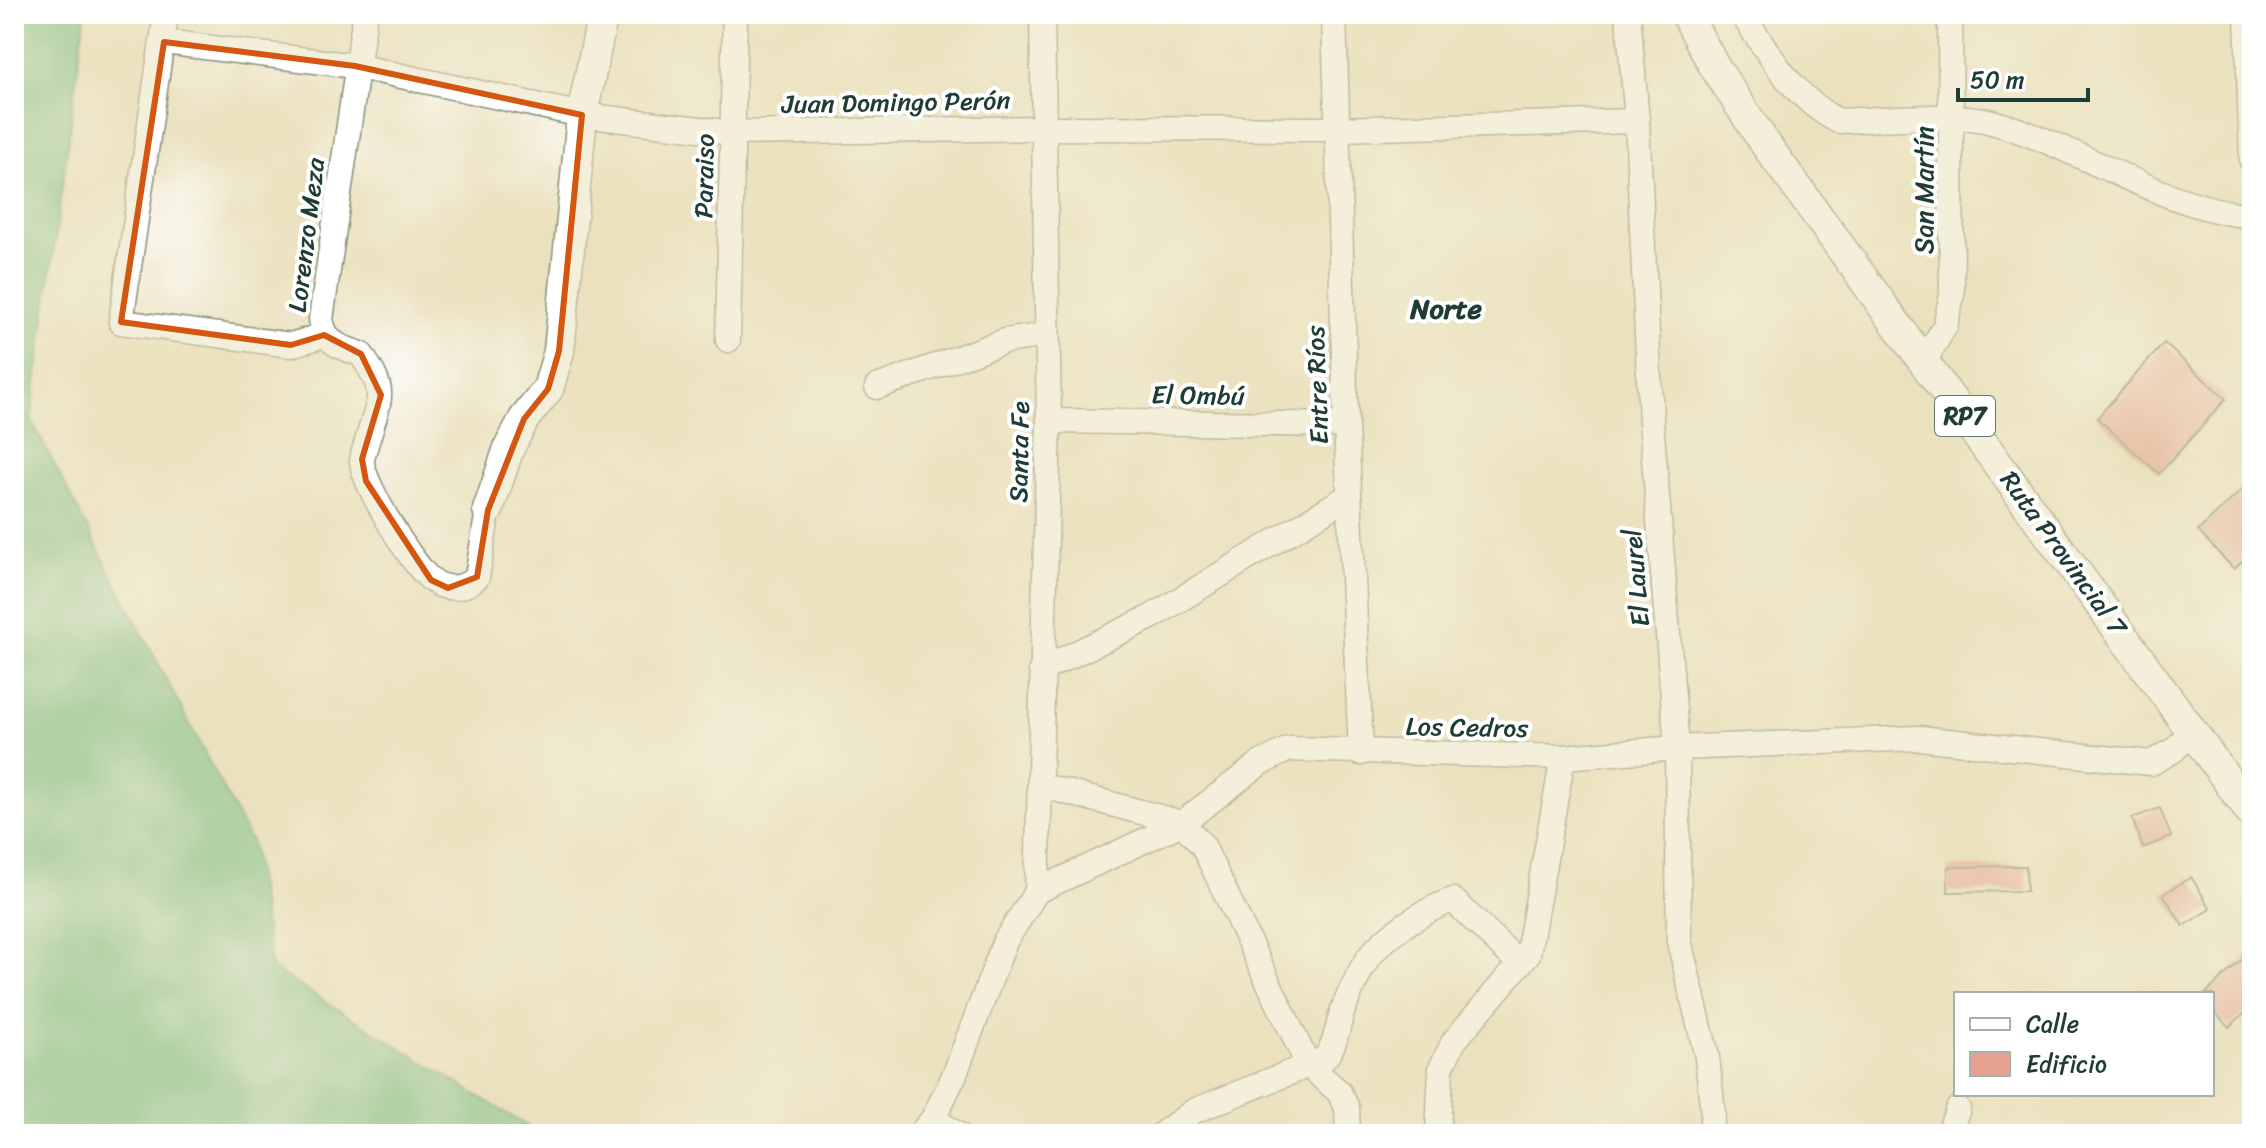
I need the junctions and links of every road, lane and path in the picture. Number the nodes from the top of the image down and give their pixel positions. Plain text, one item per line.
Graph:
1 (166, 14) edge
2 (365, 14) edge
3 (603, 14) edge
4 (735, 14) edge
5 (1042, 14) edge
6 (1334, 14) edge
7 (1628, 14) edge
8 (1686, 14) edge
9 (1742, 14) edge
10 (1950, 14) edge
11 (2247, 14) edge
12 (164, 42) junction
13 (2249, 53) edge
14 (355, 66) junction
15 (582, 115) junction
16 (1952, 119) junction
17 (1637, 121) junction
18 (1044, 128) junction
19 (1336, 129) junction
20 (733, 133) junction
21 (2252, 161) edge
22 (2252, 216) edge
23 (324, 335) junction
24 (1047, 335) junction
25 (728, 340) dead end
26 (1925, 360) junction
27 (877, 387) dead end
28 (1049, 421) junction
29 (1346, 425) junction
30 (1349, 496) junction
31 (488, 510) joint
32 (1041, 670) junction
33 (2192, 731) junction
34 (1677, 748) junction
35 (1361, 753) junction
36 (1563, 757) junction
37 (1040, 785) junction
38 (2252, 814) edge
39 (1182, 823) junction
40 (1037, 891) junction
41 (1520, 964) junction
42 (1308, 1065) junction
43 (1958, 1109) dead end
44 (927, 1126) edge
45 (957, 1134) edge
46 (1162, 1134) edge
47 (1348, 1134) edge
48 (1438, 1134) edge
49 (1710, 1134) edge
50 (1948, 1134) edge

1 - 12 street
2 - 14 street, Lorenzo Meza
3 - 15 main road
4 - 20 street, Paraiso
5 - 18 street, Santa Fe
6 - 19 street, Entre Ríos
7 - 17 street, El Laurel
8 - 26 main road, Ruta Provincial 7 / RP7
9 - 16 street
10 - 16 street, San Martín
11 - 13 street
12 - 14 street, Juan Domingo Perón
12 - 23 street
13 - 21 street
14 - 15 street, Juan Domingo Perón
14 - 23 street, Lorenzo Meza
15 - 20 street, Juan Domingo Perón
15 - 31 main road
16 - 22 street
16 - 26 street, San Martín
17 - 19 street, Juan Domingo Perón
17 - 34 street, El Laurel
18 - 19 street, Juan Domingo Perón
18 - 20 street, Juan Domingo Perón
18 - 24 street, Santa Fe
19 - 29 street, Entre Ríos
20 - 25 street, Paraiso
23 - 31 street, Lorenzo Meza
24 - 27 street
24 - 28 street, Santa Fe
26 - 33 main road, Ruta Provincial 7 / RP7
28 - 29 street, El Ombú
28 - 32 street, Santa Fe
29 - 30 street, Entre Ríos
30 - 32 street
30 - 35 street, Entre Ríos
32 - 37 street, Santa Fe
33 - 34 street, Los Cedros
33 - 38 main road, Ruta Provincial 7 / RP7
34 - 36 street, Los Cedros
34 - 49 street, El Laurel
35 - 36 street, Los Cedros
35 - 39 street, Los Cedros
36 - 41 street
37 - 39 street
37 - 40 street, Santa Fe
39 - 40 street, Los Cedros
39 - 42 street
40 - 44 street
41 - 42 street
41 - 48 street
42 - 46 street
42 - 47 street
43 - 50 street
44 - 45 street

